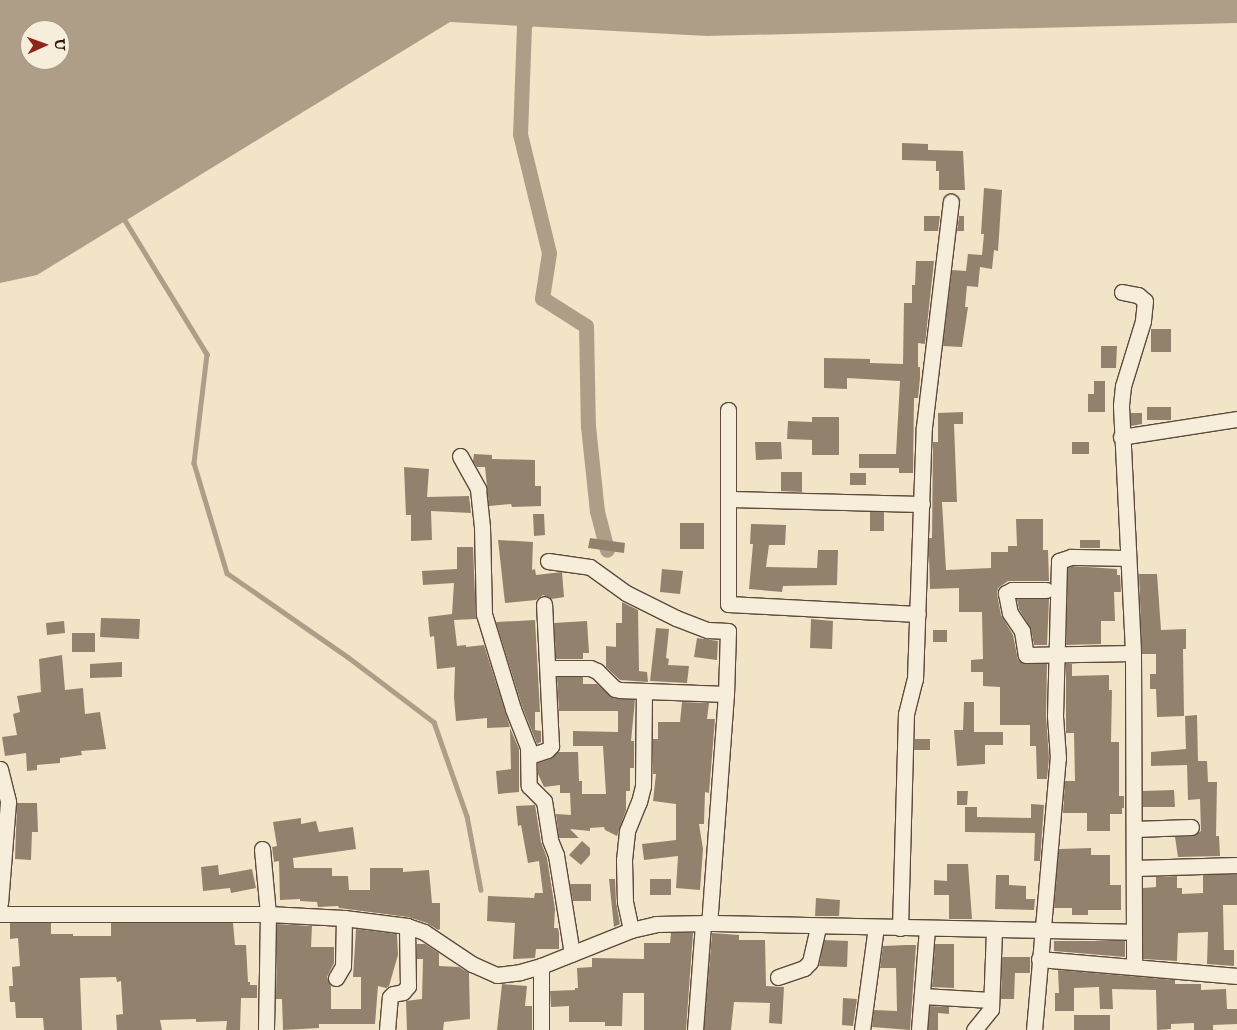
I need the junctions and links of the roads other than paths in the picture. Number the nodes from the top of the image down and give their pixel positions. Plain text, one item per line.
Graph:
1 (951, 202) dead end
2 (1122, 292) dead end
3 (728, 410) dead end
4 (1234, 419) edge
5 (1121, 437) junction
6 (460, 456) dead end
7 (729, 498) junction
8 (922, 504) junction
9 (1128, 558) junction
10 (548, 561) dead end
11 (1046, 590) dead end
12 (544, 604) dead end
13 (728, 604) junction
14 (918, 614) junction
15 (728, 631) junction
16 (1133, 653) junction
17 (1056, 654) junction
18 (548, 668) junction
19 (644, 693) junction
20 (726, 694) junction
21 (529, 756) junction
22 (0, 769) edge
23 (1191, 827) dead end
24 (1134, 829) junction
25 (262, 849) dead end
26 (1237, 865) edge
27 (1134, 868) junction
28 (0, 903) edge
29 (0, 914) edge
30 (268, 914) junction
31 (344, 918) junction
32 (706, 923) junction
33 (407, 926) junction
34 (818, 926) junction
35 (876, 928) junction
36 (900, 928) junction
37 (927, 929) junction
38 (631, 930) junction
39 (994, 930) junction
40 (1043, 931) junction
41 (1134, 932) junction
42 (572, 954) junction
43 (1039, 960) junction
44 (541, 966) junction
45 (1134, 967) junction
46 (1237, 976) edge
47 (778, 977) dead end
48 (336, 978) dead end
49 (922, 996) junction
50 (991, 1000) junction
51 (266, 1030) edge
52 (387, 1030) edge
53 (541, 1030) edge
54 (695, 1030) edge
55 (862, 1030) edge
56 (919, 1030) edge
57 (974, 1030) edge
58 (1034, 1030) edge

1 - 8 street
2 - 5 street
3 - 7 street
4 - 5 street
5 - 9 street
6 - 21 street
7 - 8 street
7 - 13 street
8 - 14 street
9 - 16 street
9 - 17 street
10 - 15 street
11 - 17 street
12 - 18 street
13 - 14 street
13 - 15 street
14 - 36 street
15 - 20 street
16 - 17 street
16 - 24 street
17 - 40 street
18 - 19 street
18 - 21 street
19 - 20 street
19 - 38 street
20 - 32 street
21 - 42 street
22 - 28 street
23 - 24 street
24 - 27 street
25 - 30 street
26 - 27 street
27 - 41 street
29 - 30 street
30 - 31 street
30 - 51 street
31 - 33 street
31 - 48 street
32 - 34 street
32 - 38 street
32 - 54 street
33 - 44 street
33 - 52 street
34 - 35 street
34 - 47 street
35 - 36 street
35 - 55 street
36 - 37 street
37 - 39 street
37 - 49 street
38 - 42 street
39 - 40 street
39 - 50 street
40 - 41 street
40 - 43 street
41 - 45 street
42 - 44 street
43 - 45 street
43 - 58 street
44 - 53 street
45 - 46 street
49 - 50 street
49 - 56 street
50 - 57 street

